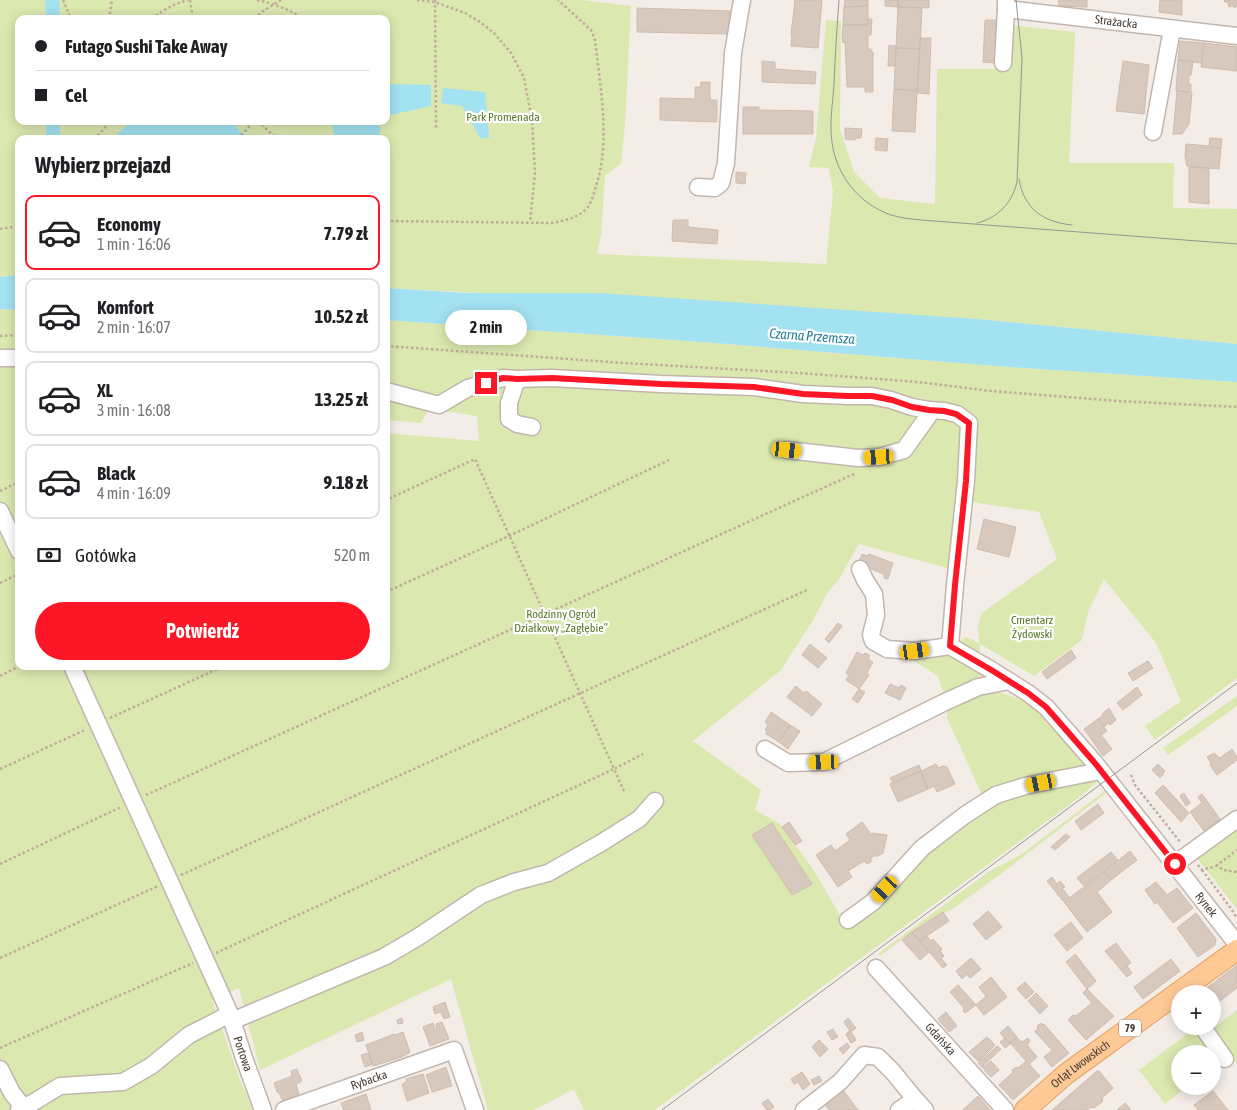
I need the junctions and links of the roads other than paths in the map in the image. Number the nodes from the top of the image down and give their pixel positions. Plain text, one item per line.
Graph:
1 (742, 0) edge
2 (1006, 5) edge
3 (1172, 29) junction
4 (1237, 36) edge
5 (1003, 63) dead end
6 (1153, 132) dead end
7 (698, 186) dead end
8 (0, 358) edge
9 (15, 358) edge
10 (517, 379) junction
11 (390, 392) edge
12 (929, 410) junction
13 (532, 427) dead end
14 (787, 450) dead end
15 (0, 511) edge
16 (15, 543) edge
17 (860, 569) dead end
18 (950, 646) junction
19 (74, 670) edge
20 (1009, 681) junction
21 (765, 749) dead end
22 (1100, 771) junction
23 (655, 801) dead end
24 (1237, 819) edge
25 (1175, 864) junction
26 (848, 920) dead end
27 (1237, 944) edge
28 (1237, 950) edge
29 (876, 968) dead end
30 (1192, 985) edge
31 (1171, 1001) edge
32 (231, 1017) junction
33 (1209, 1035) edge
34 (1226, 1059) dead end
35 (0, 1069) edge
36 (920, 1105) edge
37 (23, 1109) edge
38 (263, 1110) edge
39 (284, 1110) edge
40 (475, 1110) edge
41 (804, 1110) edge
42 (899, 1110) edge
43 (1005, 1110) edge
44 (1026, 1110) edge

1 - 7 street
2 - 3 street, Strażacka
2 - 5 street
3 - 4 street, Strażacka
3 - 6 street
8 - 9 street
10 - 11 street
10 - 12 street
10 - 13 street
12 - 14 street
12 - 18 street
15 - 16 street
17 - 18 street
18 - 20 street, Rynek
19 - 32 street, Portowa
20 - 21 street
20 - 22 street, Rynek
22 - 25 street, Rynek
22 - 26 street
23 - 32 street
24 - 25 street
25 - 27 street, Rynek
28 - 30 main road, Orląt Lwowskich / 79
29 - 43 street, Gdańska
31 - 44 main road, Orląt Lwowskich / 79
32 - 37 street
32 - 38 street, Portowa
33 - 34 street
35 - 37 street
36 - 41 street
36 - 42 street
39 - 40 street, Rybacka

